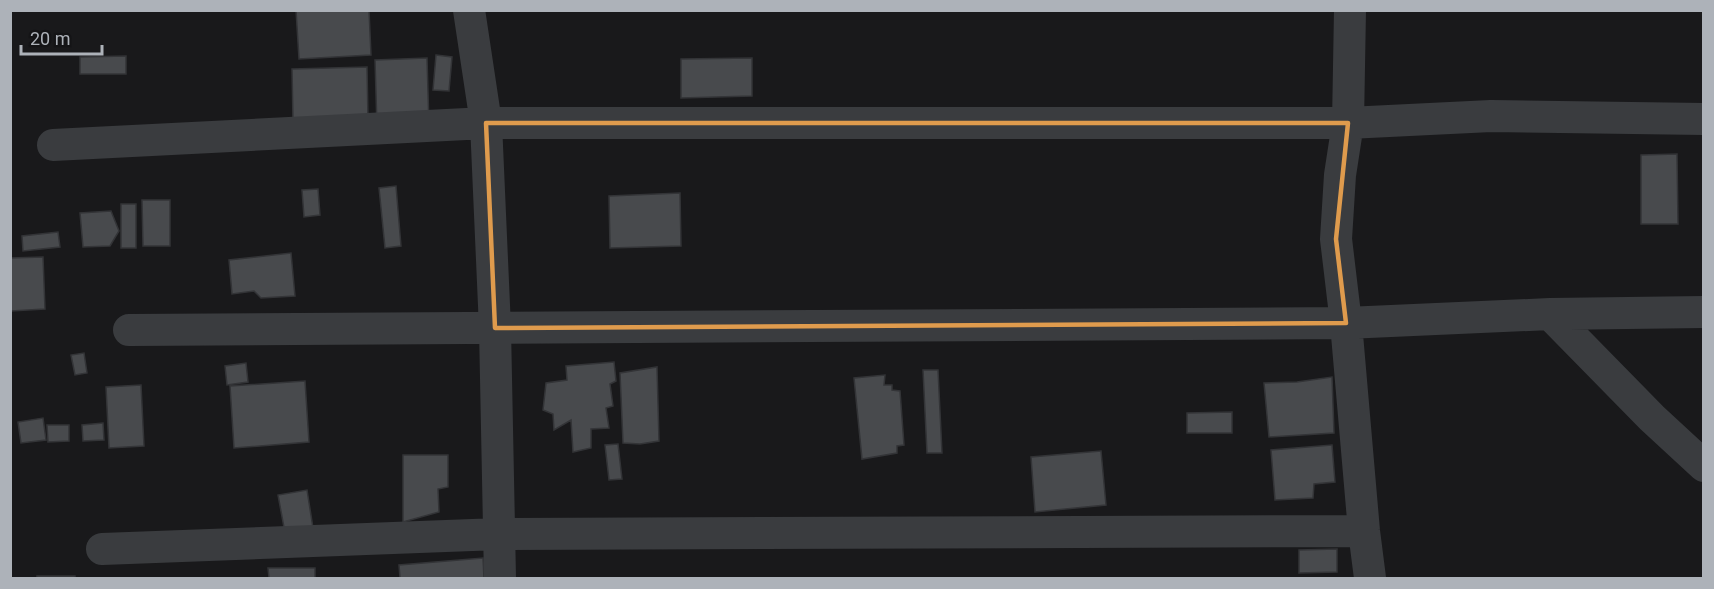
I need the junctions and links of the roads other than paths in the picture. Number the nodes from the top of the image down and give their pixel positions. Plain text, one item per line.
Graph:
1 (469, 10) edge
2 (1350, 10) edge
3 (1704, 119) edge
4 (486, 123) junction
5 (1348, 123) junction
6 (54, 146) dead end
7 (1704, 312) edge
8 (1550, 314) junction
9 (1347, 323) junction
10 (495, 328) junction
11 (129, 330) dead end
12 (1704, 466) edge
13 (1364, 531) junction
14 (498, 534) junction
15 (102, 549) dead end
16 (500, 579) edge
17 (1370, 579) edge

1 - 4 street
2 - 5 street
3 - 5 street
4 - 5 street
4 - 6 street
4 - 10 street
5 - 9 street
7 - 8 street
8 - 9 street
8 - 12 street
9 - 10 street
9 - 13 street
10 - 11 street
10 - 14 street
13 - 14 street
13 - 17 street
14 - 15 street
14 - 16 street

